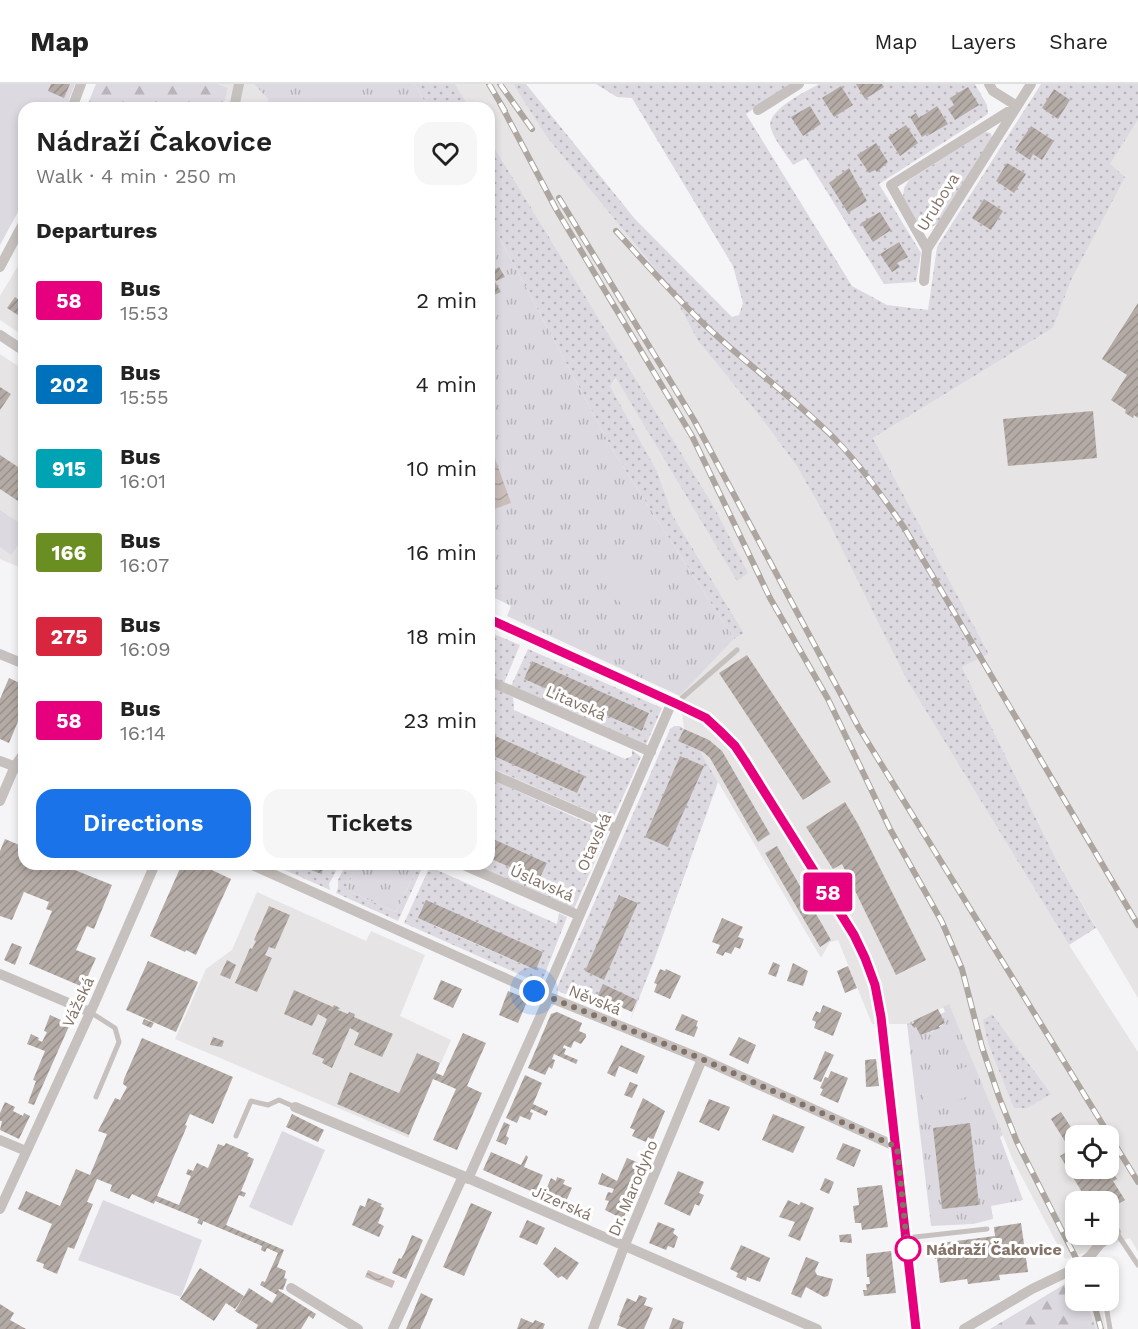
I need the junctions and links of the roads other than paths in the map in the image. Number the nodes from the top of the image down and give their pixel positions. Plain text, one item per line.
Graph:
1 (81, 84) edge
2 (239, 84) edge
3 (799, 84) edge
4 (989, 84) edge
5 (1030, 84) edge
6 (74, 102) edge
7 (235, 102) edge
8 (1017, 106) junction
9 (758, 110) dead end
10 (18, 233) edge
11 (927, 249) junction
12 (0, 267) edge
13 (924, 281) dead end
14 (0, 335) edge
15 (18, 347) edge
16 (495, 623) edge
17 (737, 650) dead end
18 (0, 654) edge
19 (18, 662) edge
20 (495, 684) edge
21 (675, 704) junction
22 (651, 752) junction
23 (0, 761) edge
24 (18, 767) edge
25 (18, 771) edge
26 (495, 776) edge
27 (0, 801) edge
28 (617, 830) junction
29 (152, 870) edge
30 (264, 870) edge
31 (474, 870) edge
32 (578, 915) junction
33 (0, 974) edge
34 (547, 996) junction
35 (90, 1012) junction
36 (702, 1059) junction
37 (96, 1097) dead end
38 (295, 1107) joint
39 (236, 1136) dead end
40 (0, 1140) edge
41 (897, 1147) junction
42 (26, 1152) junction
43 (465, 1178) junction
44 (0, 1209) edge
45 (987, 1229) dead end
46 (1119, 1236) edge
47 (906, 1238) junction
48 (1099, 1245) edge
49 (624, 1247) junction
50 (1091, 1255) joint
51 (1089, 1257) edge
52 (1138, 1265) edge
53 (1065, 1274) edge
54 (291, 1288) dead end
55 (1107, 1311) edge
56 (358, 1329) edge
57 (393, 1329) edge
58 (593, 1329) edge
59 (816, 1329) edge
60 (916, 1329) edge
61 (964, 1329) edge
62 (1110, 1329) edge

1 - 6 street
2 - 7 street
3 - 9 street
4 - 8 street
5 - 8 street, Urubova
8 - 11 street, Urubova
8 - 11 street, Urubova
10 - 12 street
11 - 13 street
14 - 15 street
16 - 21 street
17 - 21 lane
18 - 19 street
20 - 22 street, Litavská
21 - 22 street, Otavská
21 - 41 street
22 - 28 street, Otavská
23 - 24 street
25 - 27 street
26 - 28 street
28 - 32 street, Otavská
29 - 35 street, Vážská
30 - 34 street, Něvská
31 - 32 street, Úslavská
32 - 34 street, Otavská
33 - 35 street
34 - 36 street, Něvská
34 - 43 street, Otavská
35 - 37 lane
35 - 42 street, Vážská
36 - 41 street, Něvská
36 - 49 street, Dr. Marodyho
38 - 39 lane
38 - 43 street, Jizerská
40 - 42 street
41 - 47 street
42 - 44 street, Vážská
43 - 49 street, Jizerská
43 - 57 street, Otavská
45 - 47 lane
46 - 52 lane
47 - 60 street
48 - 50 street
49 - 58 street, Dr. Marodyho
49 - 59 street, Jizerská
50 - 51 street
53 - 61 street
54 - 56 street
55 - 62 lane

